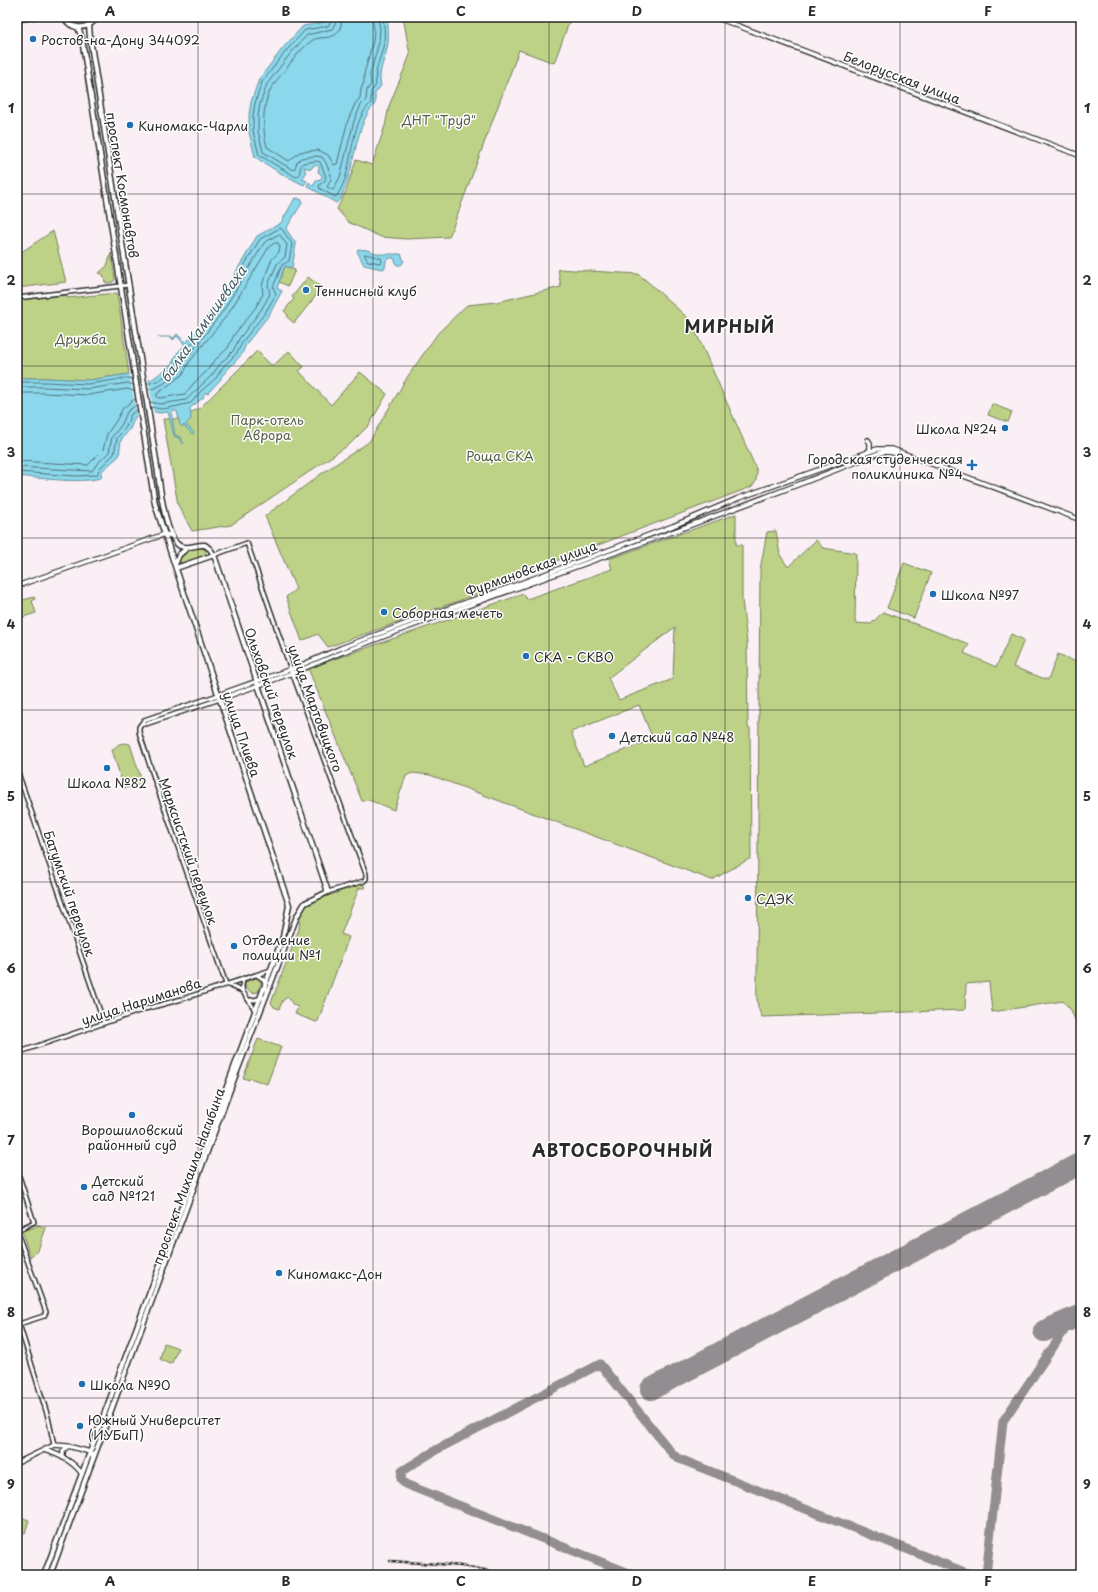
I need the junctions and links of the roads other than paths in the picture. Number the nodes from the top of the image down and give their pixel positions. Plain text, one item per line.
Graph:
1 (35, 17) edge
2 (97, 17) edge
3 (715, 17) edge
4 (17, 18) edge
5 (63, 18) edge
6 (89, 25) junction
7 (78, 27) junction
8 (1081, 156) edge
9 (129, 285) junction
10 (121, 286) junction
11 (17, 298) edge
12 (868, 440) dead end
13 (868, 452) junction
14 (910, 457) junction
15 (803, 475) junction
16 (805, 482) junction
17 (739, 498) junction
18 (742, 505) junction
19 (1081, 520) edge
20 (165, 534) junction
21 (172, 536) junction
22 (188, 548) junction
23 (214, 555) junction
24 (175, 567) junction
25 (17, 586) edge
26 (292, 671) junction
27 (258, 683) junction
28 (219, 697) junction
29 (142, 723) joint
30 (17, 770) edge
31 (328, 892) junction
32 (289, 905) joint
33 (271, 970) junction
34 (255, 974) junction
35 (244, 978) junction
36 (226, 984) junction
37 (266, 984) junction
38 (242, 991) junction
39 (267, 994) junction
40 (250, 1000) junction
41 (260, 1002) junction
42 (255, 1011) junction
43 (104, 1023) junction
44 (17, 1052) edge
45 (17, 1170) edge
46 (17, 1231) edge
47 (54, 1445) junction
48 (68, 1446) junction
49 (44, 1450) junction
50 (90, 1452) junction
51 (55, 1453) junction
52 (63, 1458) junction
53 (93, 1458) junction
54 (17, 1463) edge
55 (90, 1467) junction
56 (78, 1468) junction
57 (84, 1468) junction
58 (82, 1474) junction
59 (44, 1575) edge
60 (50, 1575) edge

1 - 4 main road
2 - 6 main road
3 - 8 main road, Белорусская улица
5 - 7 main road
6 - 7 main road
6 - 9 main road, проспект Космонавтов
7 - 10 main road, проспект Космонавтов
9 - 10 street
9 - 21 main road, проспект Космонавтов
10 - 11 street
10 - 20 main road, проспект Космонавтов
12 - 13 main road
13 - 14 main road, Фурмановская улица
13 - 15 main road, Фурмановская улица
14 - 16 main road, Фурмановская улица
14 - 19 main road
15 - 16 main road
15 - 17 main road, Фурмановская улица
16 - 18 main road, Фурмановская улица
17 - 18 main road
17 - 26 main road, Фурмановская улица
18 - 26 main road, Фурмановская улица
20 - 21 main road
20 - 24 main road
20 - 25 main road
21 - 22 main road
22 - 23 main road
22 - 24 main road
23 - 24 main road
23 - 26 street, улица Мартовицкого
23 - 27 main road, Ольховский переулок
24 - 28 main road, улица Плиева
26 - 27 main road, Фурмановская улица
26 - 31 street, улица Мартовицкого
27 - 28 main road, Фурмановская улица
27 - 31 main road, Ольховский переулок
28 - 29 street, Фурмановская улица
28 - 32 main road, улица Плиева
29 - 36 street, Марксистский переулок
30 - 43 street, Батумский переулок
31 - 39 main road, проспект Михаила Нагибина
32 - 33 main road, проспект Михаила Нагибина
33 - 34 street, улица Нариманова
33 - 37 main road, проспект Михаила Нагибина
34 - 35 street, улица Нариманова
34 - 37 street
35 - 36 street, улица Нариманова
35 - 38 street
36 - 38 street
36 - 43 street, улица Нариманова
37 - 39 street
37 - 41 main road, проспект Михаила Нагибина
38 - 40 street
39 - 41 main road, проспект Михаила Нагибина
39 - 41 street
40 - 41 street
40 - 42 street
41 - 42 main road, проспект Михаила Нагибина
41 - 53 main road, проспект Михаила Нагибина
42 - 50 main road, проспект Михаила Нагибина
43 - 44 street, улица Нариманова
45 - 46 street
46 - 47 street
47 - 48 main road
47 - 49 main road
47 - 51 main road
48 - 50 main road
48 - 52 main road
49 - 51 main road
49 - 54 main road
50 - 53 main road
50 - 57 main road, проспект Михаила Нагибина
51 - 52 main road
52 - 56 main road
53 - 55 main road, проспект Михаила Нагибина
55 - 57 main road
55 - 60 main road, проспект Михаила Нагибина
56 - 57 main road
56 - 58 main road
57 - 58 main road, проспект Михаила Нагибина
58 - 59 main road, проспект Михаила Нагибина

